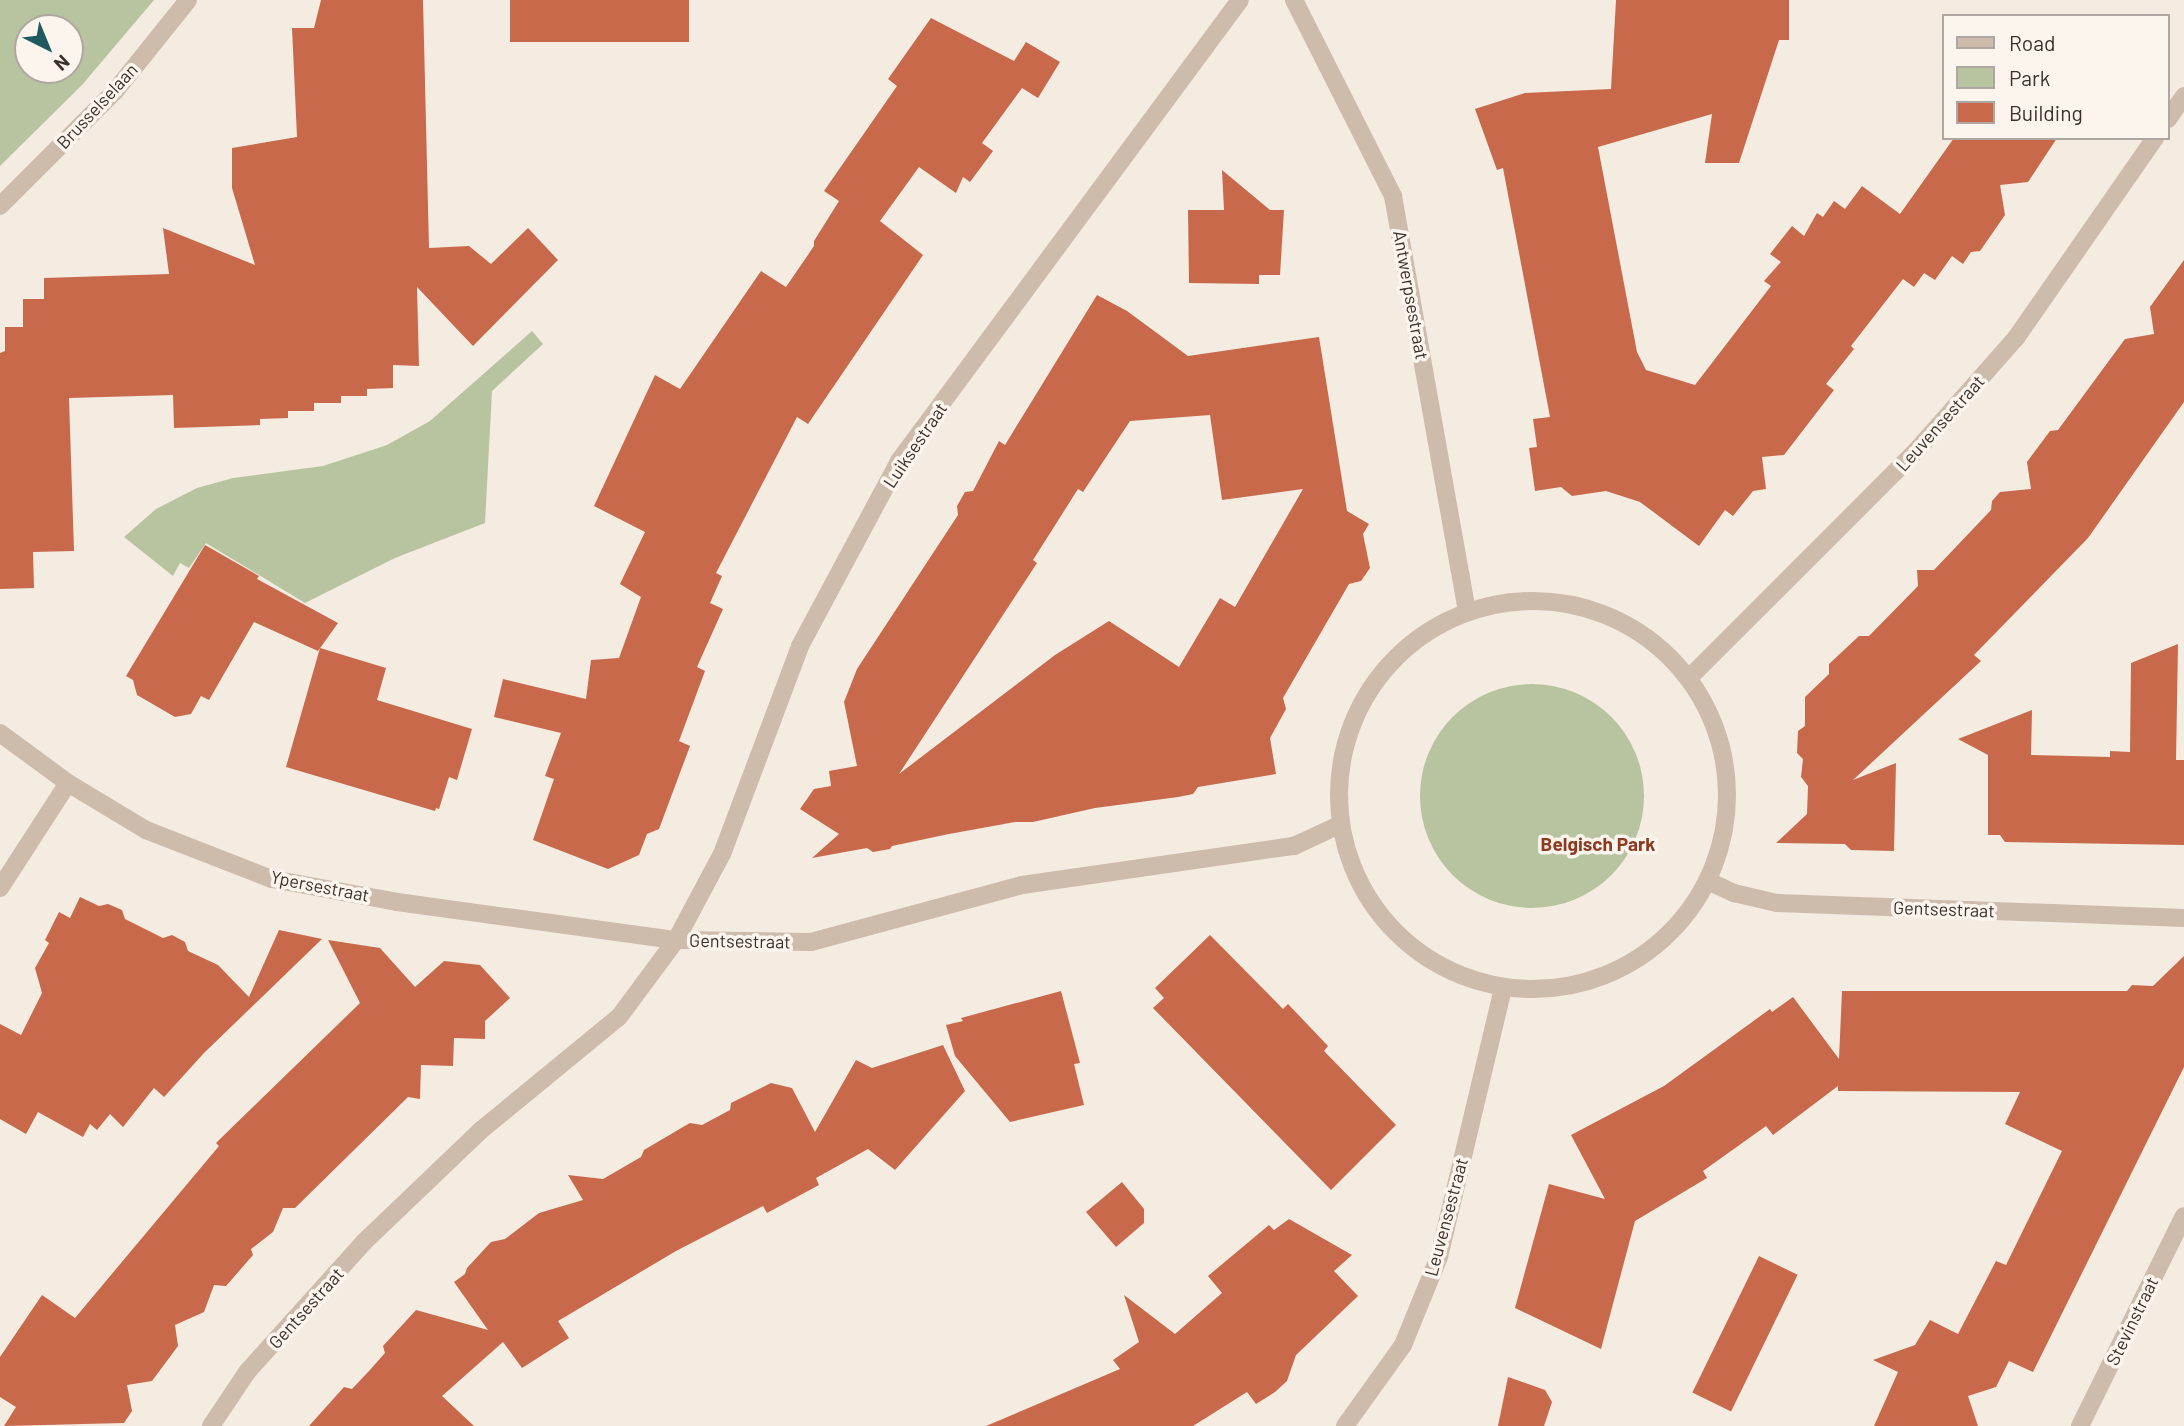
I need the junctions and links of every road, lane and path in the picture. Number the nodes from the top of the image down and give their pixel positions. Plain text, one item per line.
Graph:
1 (188, 0) edge
2 (1240, 0) edge
3 (1294, 0) edge
4 (2184, 96) edge
5 (2170, 116) edge
6 (2154, 140) edge
7 (0, 206) edge
8 (1466, 610) junction
9 (1690, 677) junction
10 (0, 733) edge
11 (68, 783) junction
12 (1339, 825) junction
13 (1708, 881) junction
14 (0, 888) edge
15 (2184, 918) edge
16 (676, 940) junction
17 (1503, 988) junction
18 (2184, 1216) edge
19 (211, 1426) edge
20 (1345, 1426) edge
21 (2080, 1426) edge

1 - 7 street, Brusselselaan
2 - 16 street, Luiksestraat
3 - 8 street, Antwerpsestraat
4 - 5 street
6 - 9 street, Leuvensestraat
8 - 9 street
8 - 12 street
9 - 13 street
10 - 11 street, Ypersestraat
11 - 14 street
11 - 16 street, Ypersestraat
12 - 16 street, Gentsestraat
12 - 17 street
13 - 15 street, Gentsestraat
13 - 17 street
16 - 19 street, Gentsestraat
17 - 20 street, Leuvensestraat
18 - 21 street, Stevinstraat

